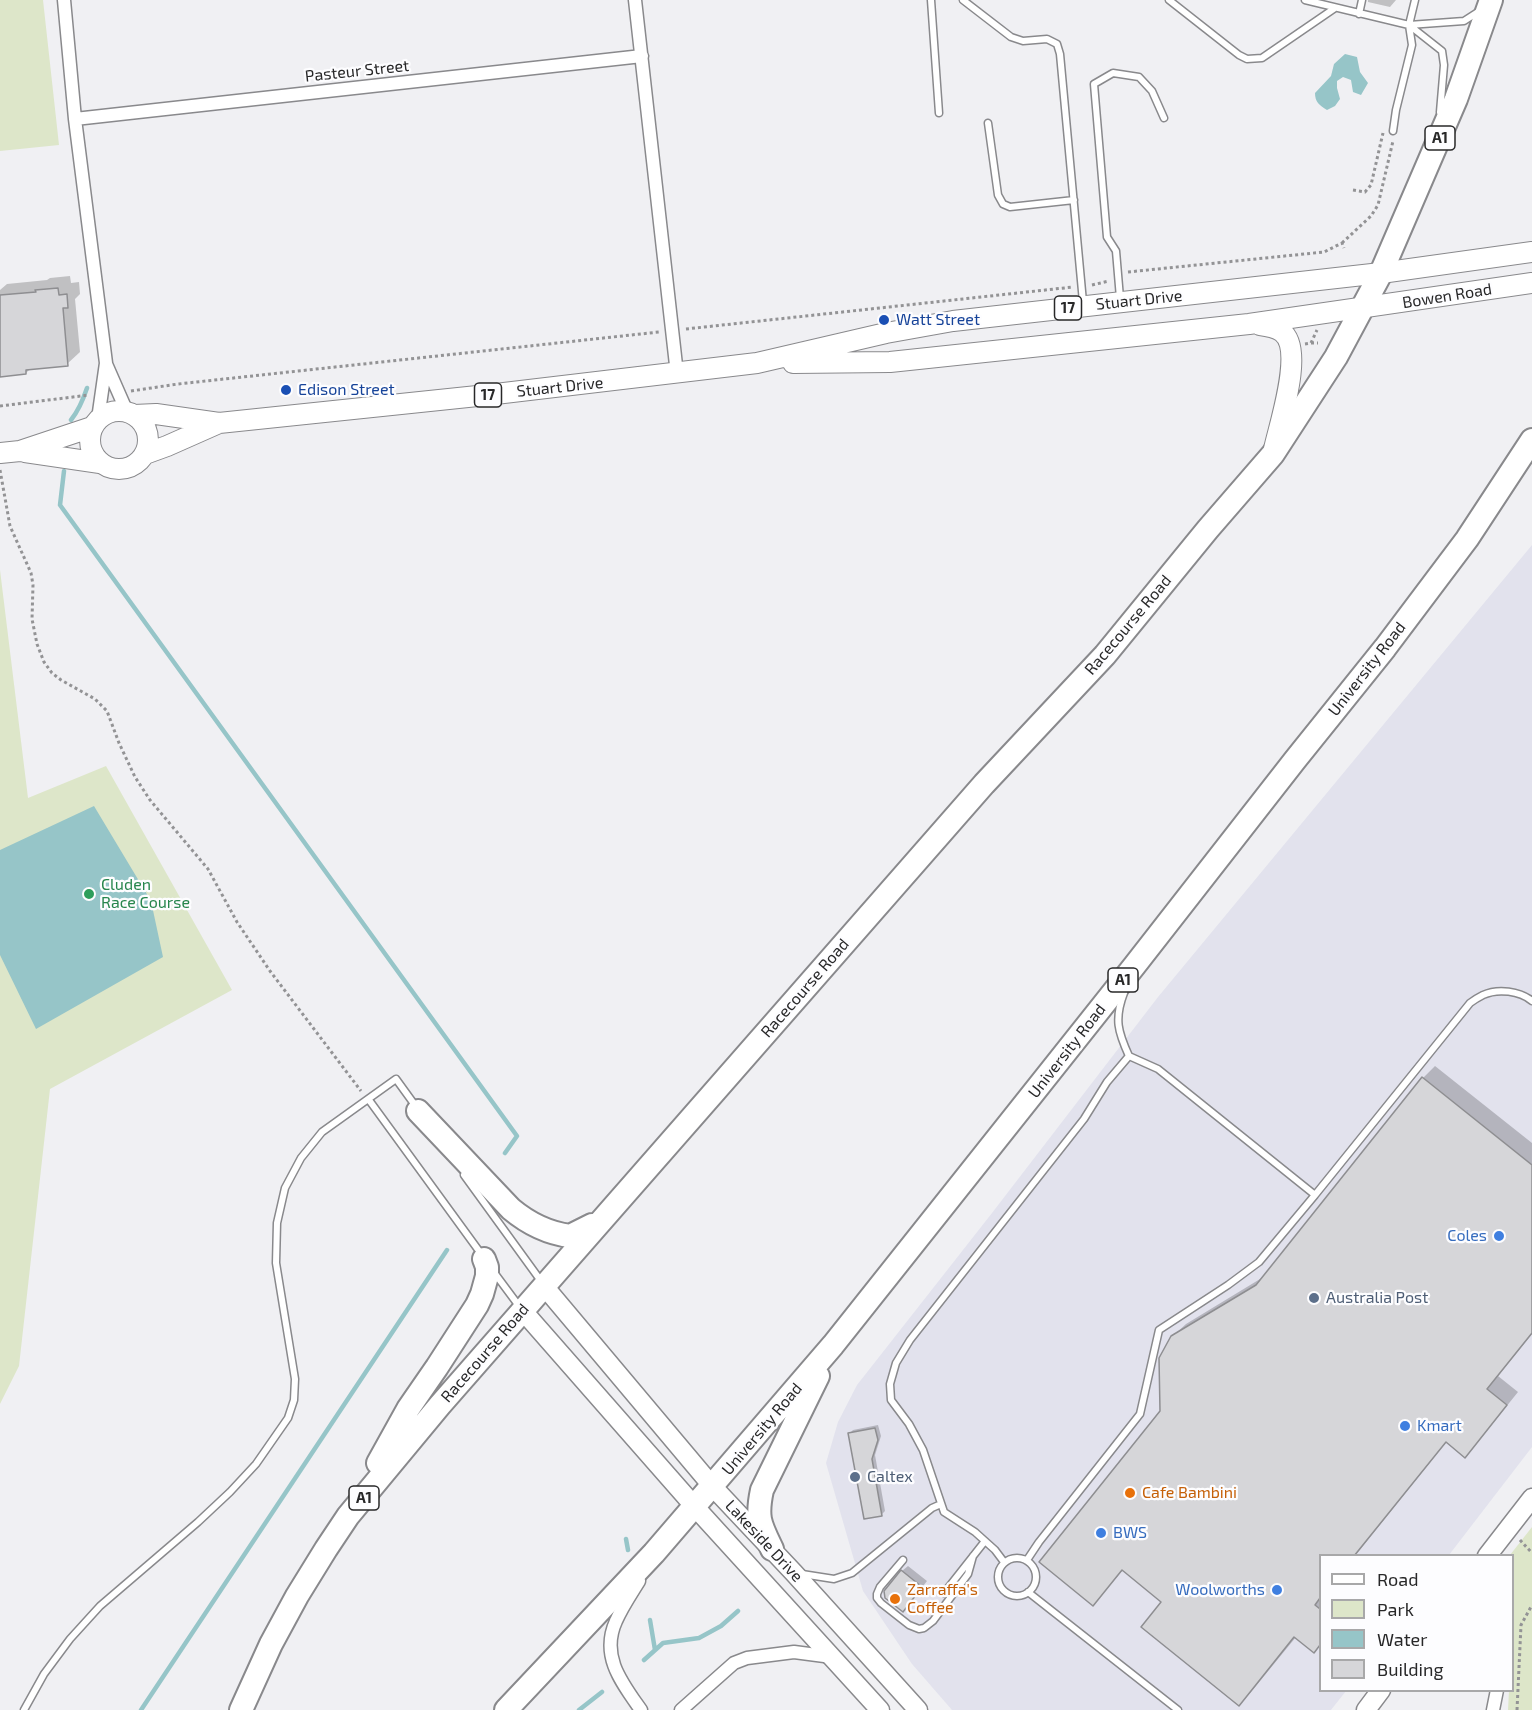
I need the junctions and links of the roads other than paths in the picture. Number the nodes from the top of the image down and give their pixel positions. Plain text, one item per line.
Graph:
1 (64, 0) edge
2 (635, 0) edge
3 (931, 0) edge
4 (963, 0) edge
5 (1169, 0) edge
6 (1305, 0) edge
7 (1362, 0) edge
8 (1414, 0) edge
9 (1491, 2) edge
10 (1335, 8) junction
11 (1359, 14) junction
12 (1409, 25) junction
13 (642, 56) junction
14 (939, 113) dead end
15 (1164, 118) dead end
16 (75, 119) junction
17 (988, 123) dead end
18 (1393, 131) road end
19 (1437, 145) junction
20 (1074, 200) junction
21 (1532, 252) edge
22 (1381, 273) junction
23 (1532, 283) edge
24 (1121, 302) junction
25 (1084, 306) junction
26 (1363, 308) junction
27 (1249, 324) junction
28 (106, 363) junction
29 (757, 363) junction
30 (677, 374) junction
31 (131, 413) junction
32 (95, 423) junction
33 (219, 423) junction
34 (1532, 440) edge
35 (20, 451) junction
36 (0, 453) edge
37 (145, 454) junction
38 (1273, 454) junction
39 (99, 463) junction
40 (1135, 965) junction
41 (1532, 1001) edge
42 (1129, 1056) junction
43 (369, 1100) junction
44 (418, 1111) junction
45 (452, 1157) dead end
46 (458, 1167) dead end
47 (1316, 1195) junction
48 (602, 1220) junction
49 (484, 1259) junction
50 (544, 1286) junction
51 (523, 1311) junction
52 (833, 1345) junction
53 (713, 1487) junction
54 (1532, 1498) edge
55 (941, 1504) junction
56 (695, 1507) junction
57 (348, 1516) junction
58 (985, 1541) junction
59 (772, 1549) junction
60 (654, 1554) junction
61 (1489, 1554) edge
62 (973, 1556) junction
63 (903, 1560) dead end
64 (1027, 1560) junction
65 (1004, 1562) junction
66 (794, 1573) junction
67 (1028, 1592) junction
68 (944, 1593) dead end
69 (832, 1657) junction
70 (1380, 1692) edge
71 (1497, 1692) edge
72 (24, 1710) edge
73 (242, 1710) edge
74 (506, 1710) edge
75 (641, 1710) edge
76 (681, 1710) edge
77 (880, 1710) edge
78 (918, 1710) edge
79 (1178, 1710) edge
80 (1366, 1710) edge
81 (1493, 1710) edge

1 - 16 street
2 - 13 street
3 - 14 lane
4 - 20 lane
5 - 10 lane
6 - 10 lane
7 - 11 lane
8 - 12 lane
9 - 12 lane
9 - 19 highway, A1
10 - 11 lane
11 - 12 lane
12 - 18 lane
12 - 19 lane
13 - 16 street, Pasteur Street
13 - 30 street
15 - 24 lane
16 - 28 street
17 - 20 lane
19 - 22 highway, A1
20 - 25 lane
21 - 22 main road, Bowen Road / 17
22 - 24 main road, Stuart Drive / 17
22 - 26 highway, Racecourse Road / A1
23 - 26 main road, Bowen Road
24 - 25 main road, Stuart Drive / 17
25 - 29 main road, Stuart Drive / 17
26 - 27 main road, Stuart Drive
26 - 38 highway, Racecourse Road / A1
27 - 29 main road, Stuart Drive / 17
27 - 38 main road
28 - 31 street
28 - 32 street
29 - 30 main road, Stuart Drive / 17
30 - 33 main road, Stuart Drive / 17
31 - 32 main road, 17
31 - 33 main road, Stuart Drive
31 - 37 main road
32 - 35 main road, 17
32 - 39 main road
33 - 37 main road, Stuart Drive / 17
34 - 40 highway, University Road / A1
35 - 36 main road, 17
35 - 39 main road, 17
37 - 39 main road, 17
38 - 48 highway, Racecourse Road / A1
40 - 42 lane
40 - 52 highway, University Road / A1
41 - 47 lane
42 - 47 lane
42 - 55 lane
43 - 44 lane
43 - 49 lane
43 - 72 lane
44 - 45 lane
44 - 48 highway
46 - 50 lane
47 - 64 lane
48 - 50 highway, Racecourse Road / A1
49 - 51 lane
49 - 57 highway
50 - 51 highway, Racecourse Road / A1
50 - 53 street, Lakeside Drive
51 - 56 street, Lakeside Drive
51 - 57 highway, Racecourse Road / A1
52 - 53 highway, University Road / A1
52 - 59 highway
53 - 56 highway, University Road / A1
53 - 59 street, Lakeside Drive
54 - 61 street
55 - 58 lane
55 - 66 lane
56 - 60 highway, A1
56 - 69 street, Lakeside Drive
57 - 73 highway, Racecourse Road / A1
58 - 62 lane
58 - 65 lane
59 - 66 street, Lakeside Drive
60 - 74 highway, A1
60 - 75 street
62 - 63 lane
62 - 68 lane
64 - 65 lane
64 - 67 lane
65 - 67 lane
66 - 78 street, Lakeside Drive
67 - 79 lane
69 - 76 street
69 - 77 street, Lakeside Drive
70 - 80 street
71 - 81 street

